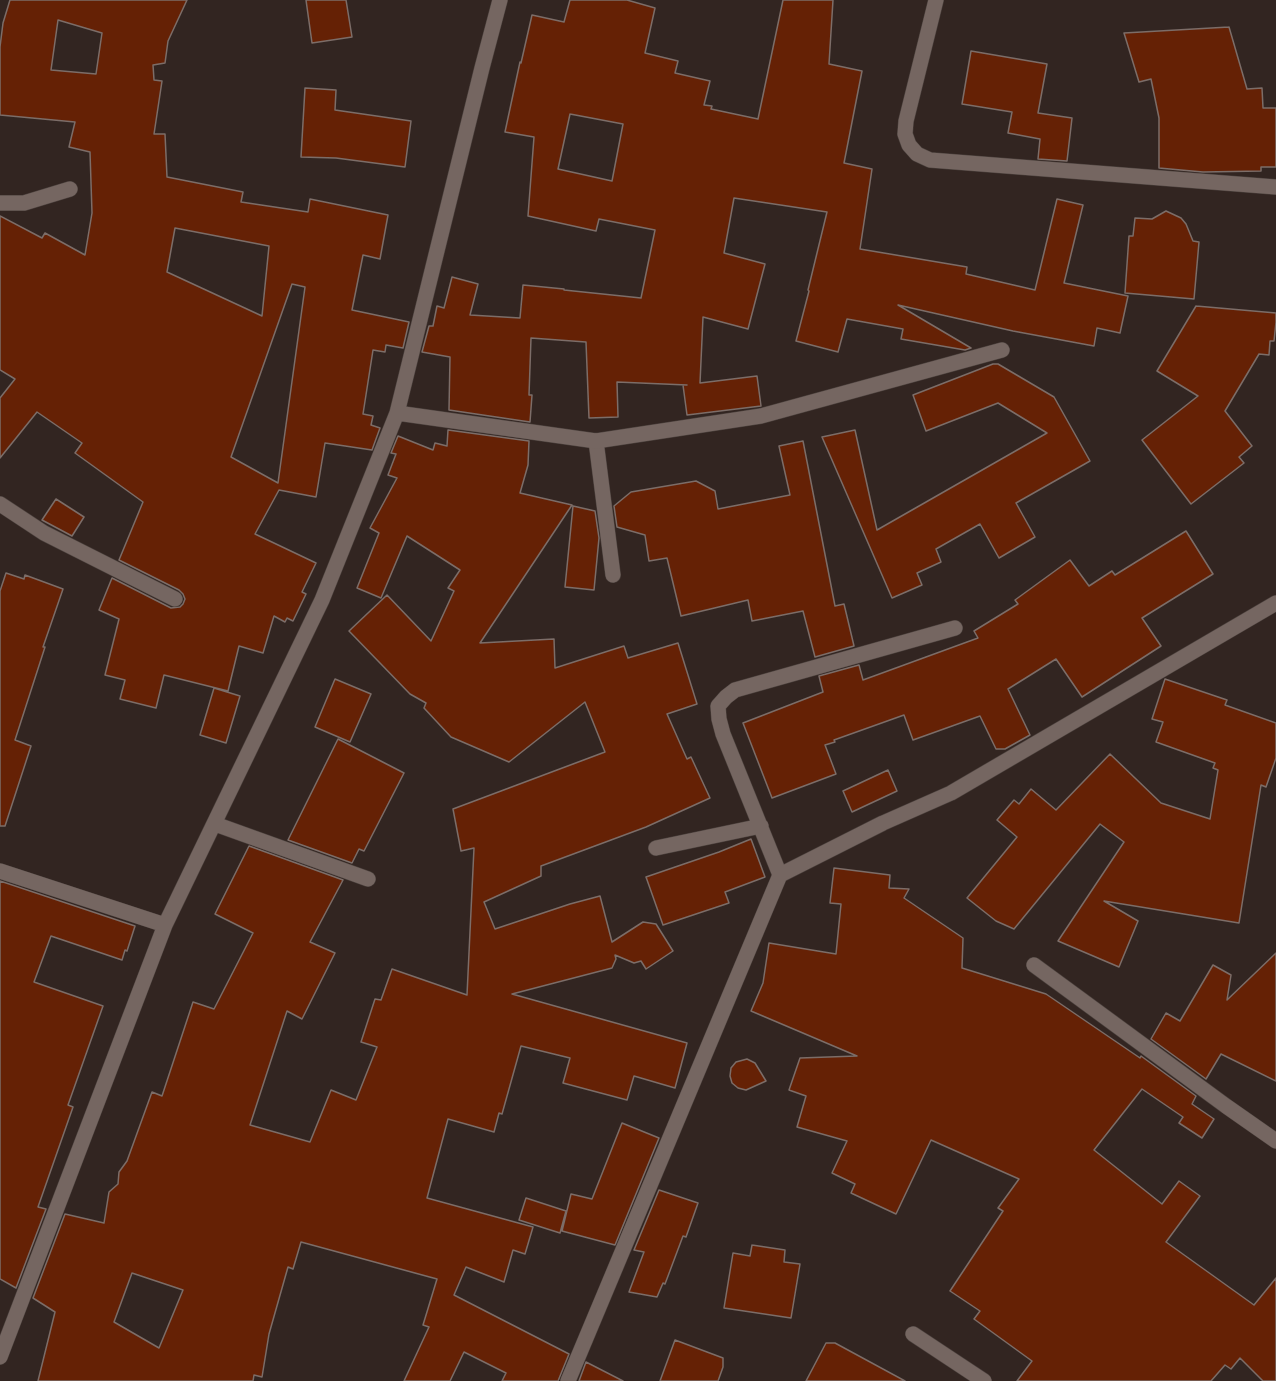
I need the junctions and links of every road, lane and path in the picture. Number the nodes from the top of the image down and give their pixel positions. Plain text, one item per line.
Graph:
1 (500, 0) edge
2 (936, 0) edge
3 (1276, 187) edge
4 (70, 189) dead end
5 (0, 203) edge
6 (1002, 350) dead end
7 (397, 413) junction
8 (596, 441) junction
9 (0, 504) edge
10 (613, 575) dead end
11 (175, 598) dead end
12 (1276, 603) edge
13 (955, 628) dead end
14 (215, 824) junction
15 (761, 826) junction
16 (656, 848) dead end
17 (0, 872) edge
18 (780, 875) junction
19 (368, 879) dead end
20 (165, 925) junction
21 (1034, 964) dead end
22 (1276, 1141) edge
23 (913, 1334) dead end
24 (0, 1357) edge
25 (568, 1381) edge
26 (984, 1381) edge

1 - 7 street
2 - 3 street
4 - 5 street
6 - 8 street
7 - 8 street
7 - 14 street
8 - 10 street
9 - 11 street
12 - 18 street
13 - 15 street
14 - 19 street
14 - 20 street
15 - 16 street
15 - 18 street
17 - 20 street
18 - 25 street
20 - 24 street
21 - 22 street
23 - 26 street

